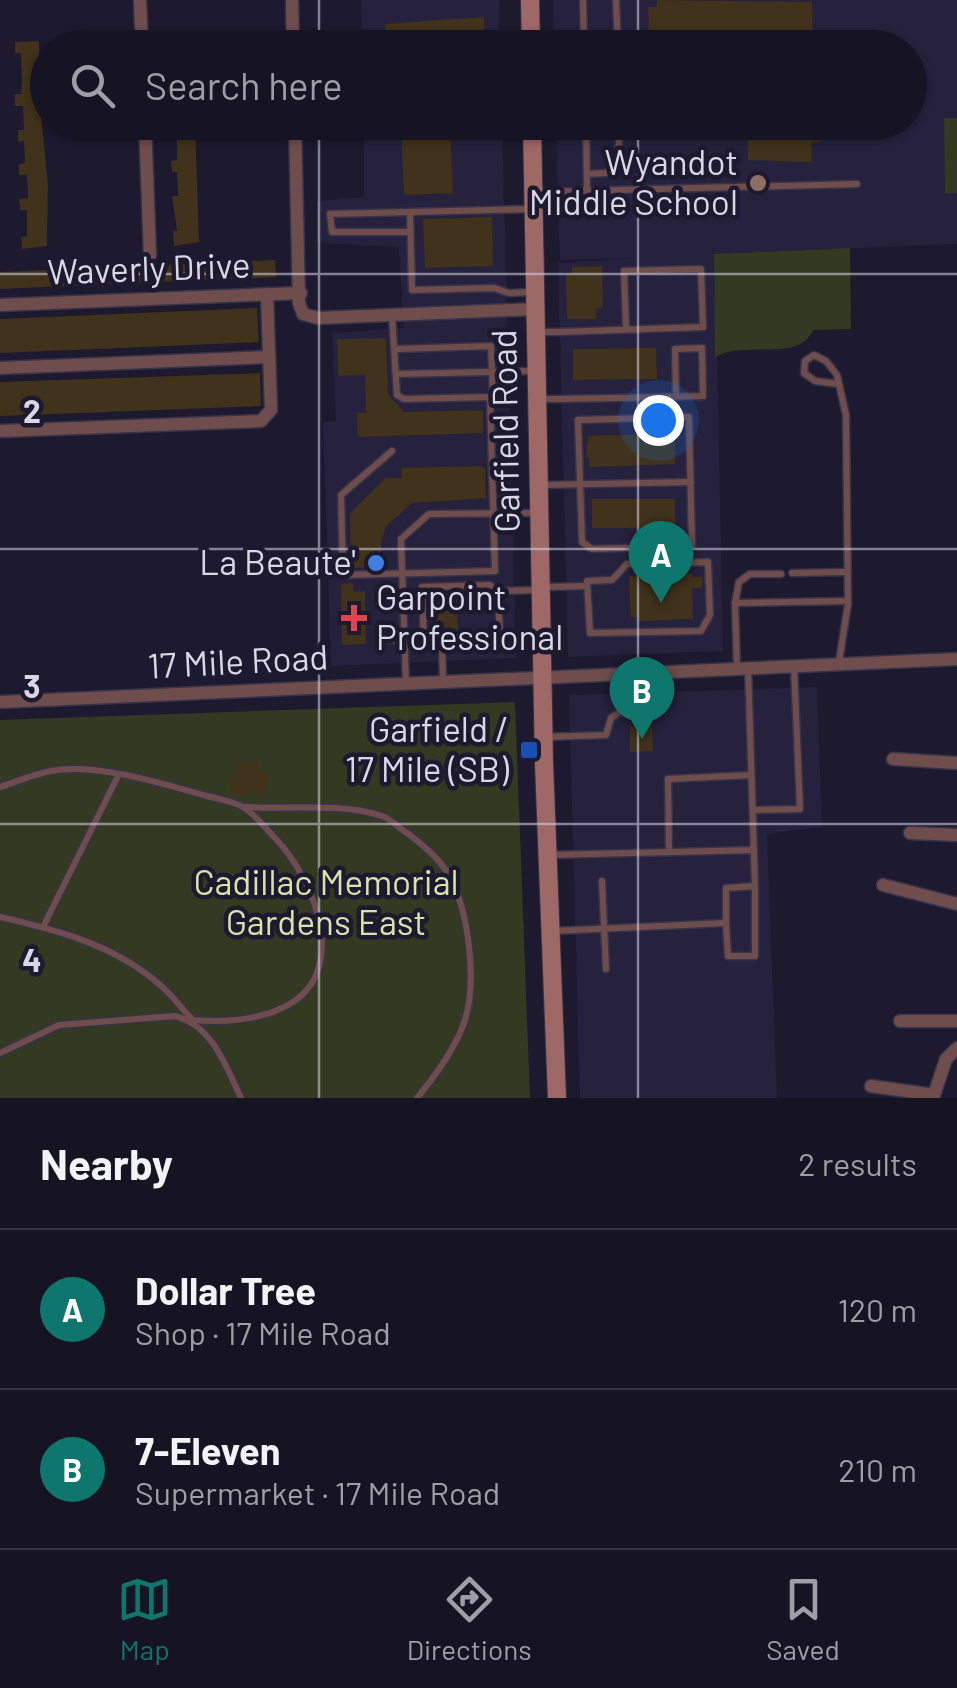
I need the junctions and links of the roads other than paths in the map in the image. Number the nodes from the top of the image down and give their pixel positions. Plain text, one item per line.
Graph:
1 (140, 0) edge
2 (292, 0) edge
3 (530, 0) edge
4 (583, 0) edge
5 (616, 0) edge
6 (141, 30) edge
7 (293, 30) edge
8 (531, 30) edge
9 (584, 30) edge
10 (617, 30) edge
11 (146, 140) edge
12 (296, 140) edge
13 (532, 140) edge
14 (586, 140) edge
15 (619, 140) edge
16 (587, 174) junction
17 (856, 184) dead end
18 (587, 191) junction
19 (534, 201) junction
20 (410, 212) junction
21 (410, 232) junction
22 (150, 255) dead end
23 (301, 293) junction
24 (267, 294) junction
25 (536, 301) junction
26 (0, 304) edge
27 (392, 314) junction
28 (626, 329) junction
29 (537, 332) junction
30 (396, 349) junction
31 (269, 358) junction
32 (0, 368) edge
33 (537, 371) junction
34 (492, 372) junction
35 (396, 374) junction
36 (839, 384) junction
37 (676, 396) junction
38 (490, 397) junction
39 (538, 400) junction
40 (0, 431) edge
41 (392, 452) dead end
42 (691, 482) junction
43 (580, 484) junction
44 (540, 485) junction
45 (494, 513) junction
46 (541, 513) junction
47 (848, 572) junction
48 (792, 573) dead end
49 (782, 574) dead end
50 (402, 575) junction
51 (587, 586) junction
52 (542, 588) junction
53 (498, 592) junction
54 (848, 601) junction
55 (735, 604) junction
56 (385, 640) dead end
57 (404, 640) junction
58 (442, 643) junction
59 (957, 659) edge
60 (839, 662) junction
61 (794, 664) junction
62 (742, 666) junction
63 (632, 672) junction
64 (544, 676) junction
65 (443, 683) junction
66 (406, 684) junction
67 (0, 702) edge
68 (544, 738) junction
69 (893, 759) dead end
70 (957, 763) edge
71 (751, 775) junction
72 (118, 776) junction
73 (0, 788) edge
74 (243, 806) junction
75 (752, 810) junction
76 (910, 833) dead end
77 (957, 835) edge
78 (754, 850) junction
79 (669, 852) junction
80 (547, 855) junction
81 (602, 881) dead end
82 (883, 885) dead end
83 (755, 886) junction
84 (957, 904) edge
85 (0, 918) edge
86 (726, 922) junction
87 (43, 927) junction
88 (605, 927) junction
89 (552, 931) junction
90 (606, 969) dead end
91 (193, 1020) junction
92 (900, 1021) dead end
93 (957, 1021) edge
94 (957, 1048) edge
95 (0, 1053) edge
96 (871, 1086) dead end
97 (934, 1096) edge
98 (241, 1098) edge
99 (417, 1098) edge
100 (557, 1098) edge

1 - 6 street
2 - 7 street
3 - 8 main road
4 - 9 lane
5 - 10 lane
11 - 22 street
12 - 23 street
13 - 19 main road, Garfield Road
14 - 16 lane
15 - 16 lane
16 - 18 lane
17 - 18 lane
18 - 19 lane
19 - 20 lane
19 - 25 main road, Garfield Road
20 - 21 lane
20 - 21 lane
21 - 25 lane
23 - 24 street, Waverly Drive
23 - 27 street
24 - 26 street, Waverly Drive
24 - 31 street
25 - 27 street
25 - 29 main road, Garfield Road
27 - 30 lane
28 - 28 lane
28 - 29 lane
29 - 33 main road, Garfield Road
30 - 34 lane
30 - 35 lane
31 - 32 street
31 - 40 street
33 - 34 lane
33 - 39 main road, Garfield Road
34 - 35 lane
34 - 38 lane
35 - 38 lane
36 - 36 lane
36 - 47 lane
37 - 37 lane
37 - 39 lane
38 - 45 lane
39 - 44 main road, Garfield Road
41 - 50 lane
42 - 43 lane
42 - 43 lane
42 - 43 lane
43 - 44 lane
44 - 46 main road, Garfield Road
45 - 46 lane
45 - 50 lane
45 - 50 lane
46 - 52 main road, Garfield Road
47 - 48 lane
47 - 54 lane
49 - 55 lane
50 - 57 lane
51 - 51 lane
51 - 52 lane
52 - 53 lane
52 - 64 main road, Garfield Road
53 - 58 lane
53 - 58 lane
54 - 55 lane
54 - 60 lane
55 - 62 lane
56 - 57 lane
57 - 66 lane
58 - 65 lane
59 - 60 street, 17 Mile Road
60 - 61 street, 17 Mile Road
61 - 62 street, 17 Mile Road
61 - 75 lane
62 - 63 street, 17 Mile Road
62 - 71 lane
63 - 64 street, 17 Mile Road
63 - 68 lane
64 - 65 street, 17 Mile Road
64 - 68 main road, Garfield Road
65 - 66 street, 17 Mile Road
66 - 67 street, 17 Mile Road
68 - 80 main road, Garfield Road
69 - 70 street
71 - 75 lane
71 - 79 lane
72 - 73 lane
72 - 74 lane
72 - 87 lane
74 - 91 lane
74 - 99 lane
75 - 78 lane
76 - 77 street
78 - 79 lane
78 - 83 lane
79 - 80 lane
80 - 89 main road, Garfield Road
81 - 88 lane
82 - 84 street
83 - 86 lane
83 - 86 lane
85 - 87 lane
86 - 88 lane
87 - 91 lane
88 - 89 lane
88 - 90 lane
89 - 100 main road, Garfield Road
91 - 95 lane
91 - 98 lane
92 - 93 street
94 - 97 street
96 - 97 street

